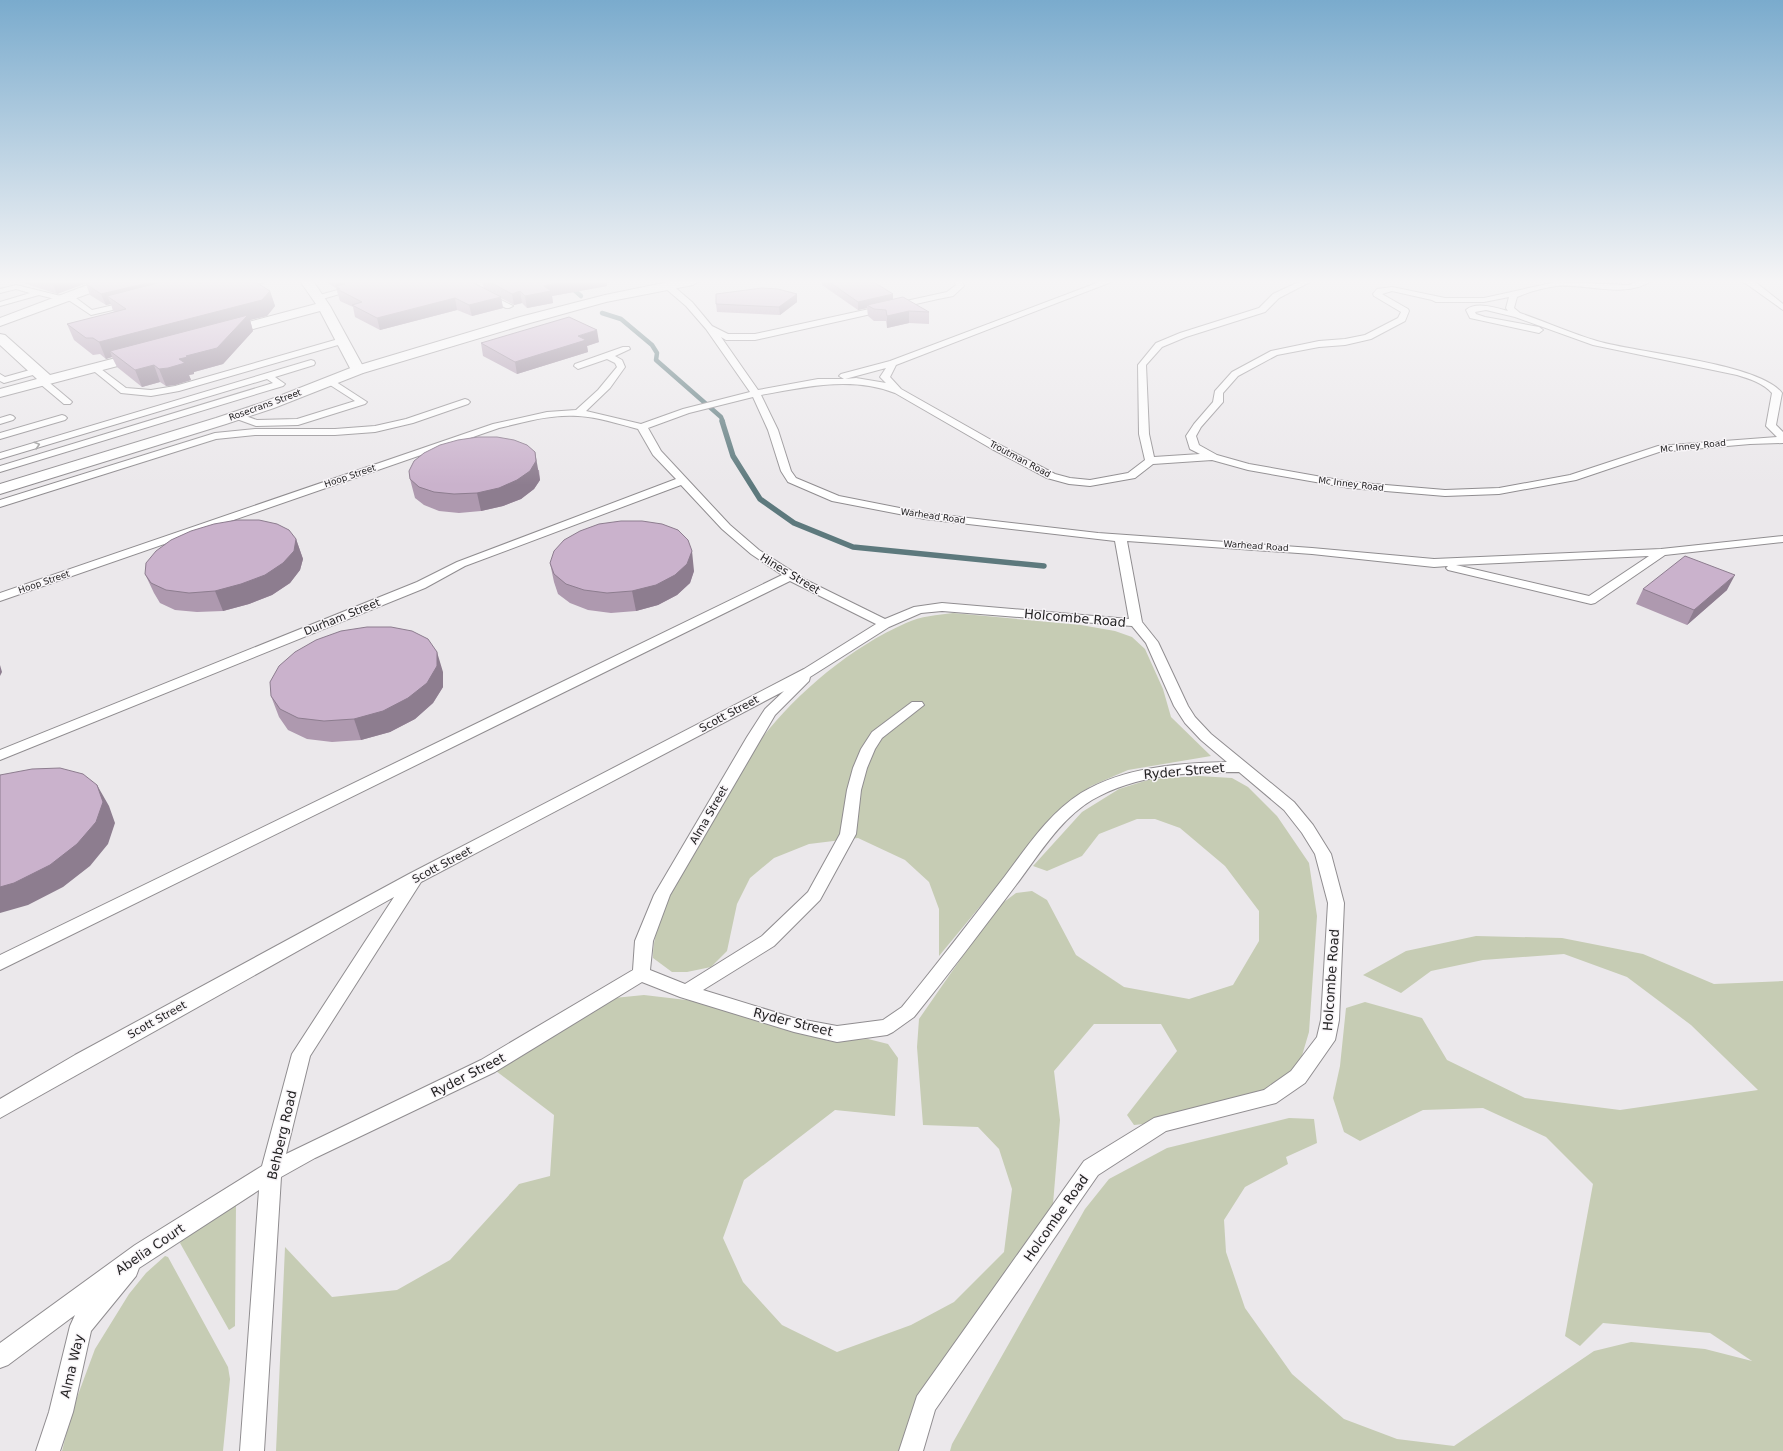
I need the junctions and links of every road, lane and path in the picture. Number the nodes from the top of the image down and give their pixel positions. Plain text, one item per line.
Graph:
1 (11, 349) edge
2 (315, 349) edge
3 (346, 349) edge
4 (430, 349) edge
5 (626, 349) dead end
6 (724, 349) edge
7 (932, 349) edge
8 (1156, 349) edge
9 (1295, 349) edge
10 (1628, 349) edge
11 (155, 351) edge
12 (607, 355) junction
13 (311, 363) dead end
14 (893, 363) junction
15 (578, 366) dead end
16 (94, 368) junction
17 (358, 370) junction
18 (268, 376) junction
19 (0, 377) edge
20 (42, 378) junction
21 (330, 381) junction
22 (818, 382) junction
23 (898, 391) junction
24 (0, 393) edge
25 (756, 393) junction
26 (67, 402) dead end
27 (465, 402) dead end
28 (578, 413) junction
29 (237, 416) junction
30 (10, 418) dead end
31 (0, 421) edge
32 (642, 427) junction
33 (78, 432) junction
34 (0, 436) edge
35 (1783, 437) edge
36 (1783, 440) edge
37 (88, 442) junction
38 (0, 456) edge
39 (1213, 457) junction
40 (1150, 461) junction
41 (0, 469) edge
42 (683, 480) junction
43 (0, 489) edge
44 (0, 504) edge
45 (1120, 538) junction
46 (1783, 538) edge
47 (1661, 552) junction
48 (1434, 563) junction
49 (790, 576) junction
50 (0, 597) edge
51 (1136, 623) junction
52 (885, 624) junction
53 (809, 672) junction
54 (917, 705) dead end
55 (0, 755) edge
56 (1242, 767) junction
57 (415, 878) junction
58 (0, 963) edge
59 (641, 974) junction
60 (686, 992) junction
61 (0, 1109) edge
62 (308, 1152) joint
63 (271, 1172) junction
64 (143, 1252) junction
65 (0, 1357) edge
66 (48, 1451) edge
67 (252, 1451) edge
68 (911, 1451) edge

1 - 20 street
2 - 16 lane
3 - 17 street
4 - 17 street, Rosecrans Street
5 - 12 lane
6 - 25 lane, Warhead Road
7 - 14 lane, Troutman Road
8 - 40 lane
9 - 39 lane, Mc Inney Road
10 - 35 lane
11 - 16 street
12 - 15 lane
12 - 28 lane
13 - 18 lane
14 - 22 lane, Troutman Road
14 - 23 lane, Troutman Road
16 - 20 street
17 - 21 street, Rosecrans Street
18 - 33 lane
18 - 37 lane
19 - 20 lane
20 - 24 street
20 - 26 lane
21 - 29 street, Rosecrans Street
21 - 29 lane
22 - 23 lane, Troutman Road
22 - 25 lane, Troutman Road
23 - 40 lane, Troutman Road
25 - 32 lane, Troutman Road
25 - 45 lane, Warhead Road
27 - 44 lane
28 - 32 lane, Hoop Street
28 - 50 lane, Hoop Street
29 - 43 street, Rosecrans Street
30 - 31 lane
32 - 42 lane
33 - 34 lane
33 - 37 lane
38 -> 33 lane
36 - 39 lane, Mc Inney Road
37 - 41 lane
39 - 40 lane
42 - 49 lane, Hines Street
42 - 55 lane, Durham Street
45 - 48 lane, Warhead Road
45 - 51 lane
46 - 47 lane
47 - 48 lane
47 - 48 lane
49 - 52 lane, Hines Street
49 - 58 lane
51 - 52 lane, Holcombe Road
51 - 56 lane, Holcombe Road
52 - 53 lane, Scott Street
53 - 57 lane, Scott Street
53 - 59 lane, Alma Street
54 - 60 lane
56 - 60 lane, Ryder Street
56 - 68 lane, Holcombe Road
57 - 61 lane, Scott Street
57 - 63 lane, Behberg Road
59 - 60 lane, Ryder Street
59 - 62 lane, Ryder Street
62 - 63 lane, Abelia Court
63 - 64 lane, Abelia Court
63 - 67 lane, Behberg Road
64 - 65 lane, Abelia Court
64 - 66 lane, Alma Way

